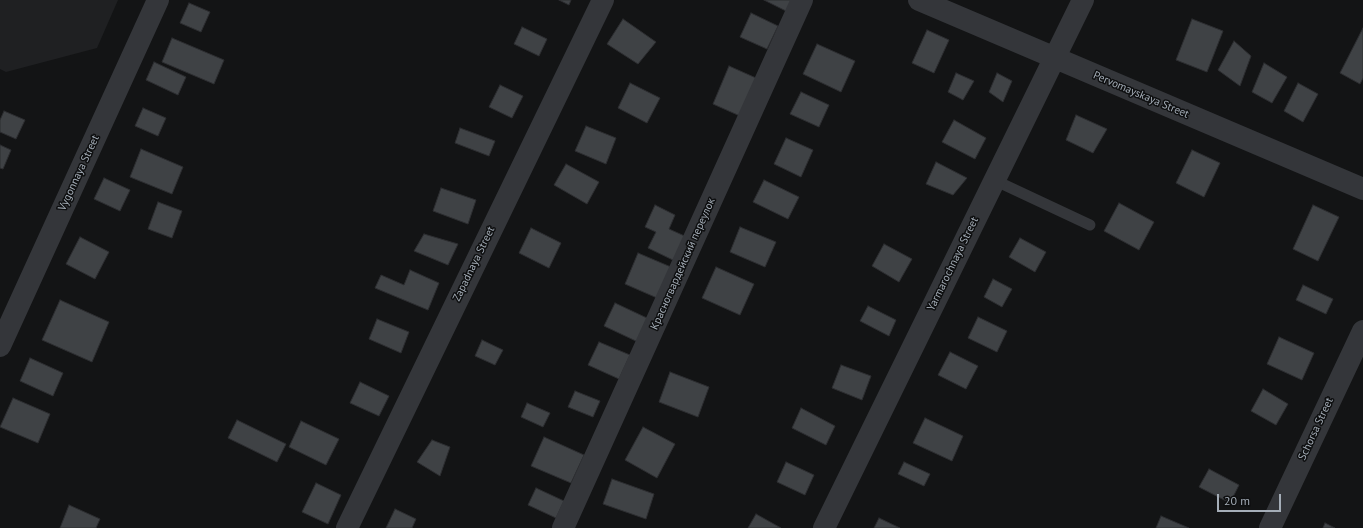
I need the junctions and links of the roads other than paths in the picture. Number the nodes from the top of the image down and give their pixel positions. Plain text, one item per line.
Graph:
1 (158, 0) edge
2 (603, 0) edge
3 (802, 0) edge
4 (919, 0) edge
5 (1082, 0) edge
6 (1054, 58) junction
7 (994, 180) junction
8 (1363, 189) edge
9 (1090, 225) dead end
10 (1363, 331) edge
11 (0, 346) edge
12 (347, 528) edge
13 (563, 528) edge
14 (824, 528) edge
15 (1270, 528) edge

1 - 11 street, Vygonnaya Street
2 - 12 street, Zapadnaya Street
3 - 13 street, Красногвардейский переулок
4 - 6 street, Pervomayskaya Street
5 - 6 street, Yarmarochnaya Street
6 - 7 street, Yarmarochnaya Street
6 - 8 street, Pervomayskaya Street
7 - 9 lane
7 - 14 street, Yarmarochnaya Street
10 - 15 street, Schorsa Street

